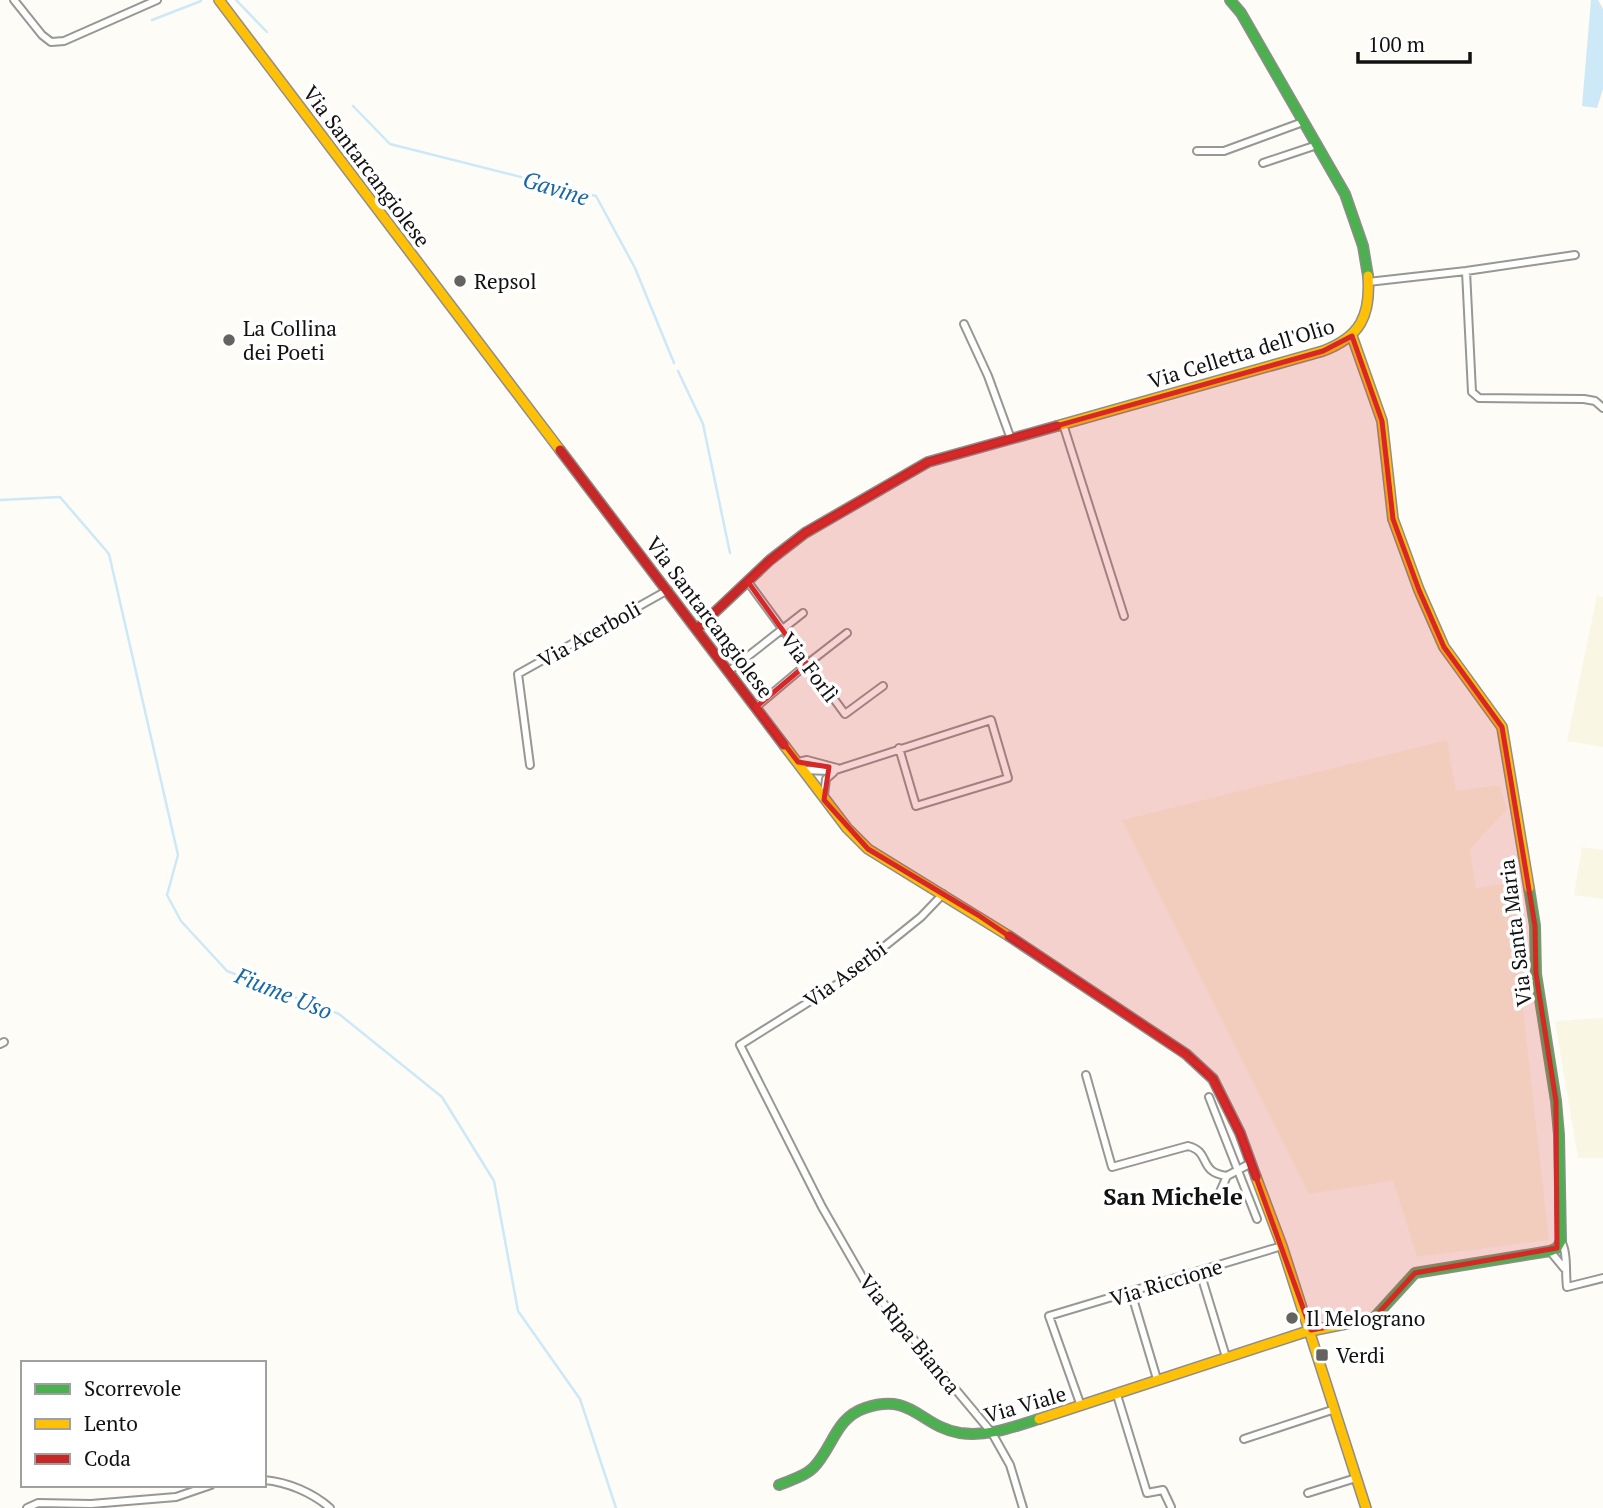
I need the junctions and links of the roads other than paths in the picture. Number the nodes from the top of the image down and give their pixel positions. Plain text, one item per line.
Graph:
1 (14, 0) edge
2 (157, 0) edge
3 (219, 0) edge
4 (1230, 0) edge
5 (1303, 122) junction
6 (1317, 145) junction
7 (1197, 151) dead end
8 (1263, 163) dead end
9 (1575, 255) dead end
10 (1466, 271) junction
11 (1368, 282) junction
12 (964, 324) dead end
13 (1352, 336) junction
14 (1603, 408) edge
15 (1063, 424) junction
16 (1011, 439) junction
17 (748, 582) junction
18 (667, 590) junction
19 (803, 613) dead end
20 (1124, 616) dead end
21 (697, 629) junction
22 (781, 630) junction
23 (847, 633) dead end
24 (807, 664) junction
25 (729, 671) junction
26 (883, 686) dead end
27 (756, 707) junction
28 (900, 748) junction
29 (530, 765) dead end
30 (801, 766) junction
31 (839, 769) junction
32 (824, 800) junction
33 (943, 894) junction
34 (740, 1045) joint
35 (1086, 1075) dead end
36 (1209, 1097) dead end
37 (1251, 1163) junction
38 (1238, 1169) junction
39 (1227, 1176) junction
40 (1215, 1203) dead end
41 (1257, 1219) dead end
42 (1561, 1241) junction
43 (1282, 1246) junction
44 (1550, 1251) junction
45 (1564, 1268) junction
46 (1200, 1272) junction
47 (1603, 1278) edge
48 (1131, 1292) junction
49 (1311, 1330) junction
50 (1226, 1357) junction
51 (1157, 1380) junction
52 (1117, 1395) junction
53 (1081, 1406) junction
54 (1335, 1409) junction
55 (992, 1433) junction
56 (1244, 1439) dead end
57 (1356, 1478) junction
58 (266, 1480) edge
59 (779, 1485) dead end
60 (205, 1487) edge
61 (1308, 1493) dead end
62 (1171, 1507) edge
63 (27, 1508) edge
64 (330, 1508) edge
65 (1023, 1508) edge
66 (1366, 1508) edge

1 - 2 street
3 - 18 street, Via Santarcangiolese
4 - 5 street, Via Celletta dell'Olio
5 - 6 street, Via Celletta dell'Olio
5 - 7 street
6 - 8 street
6 - 11 street, Via Celletta dell'Olio
9 - 10 street
10 - 11 street
10 - 14 street
11 - 13 street, Via Celletta dell'Olio
12 - 16 street
13 - 15 street, Via Celletta dell'Olio
13 - 42 street, Via Santa Maria
15 - 16 street, Via Celletta dell'Olio
15 - 20 street
16 - 17 street, Via Celletta dell'Olio
17 - 21 street, Via Celletta dell'Olio
17 - 22 street, Via Forlì
18 - 21 street, Via Santarcangiolese
18 - 29 street, Via Acerboli
19 - 22 street
21 - 25 street, Via Santarcangiolese
22 - 24 street, Via Forlì
22 - 25 street
23 - 24 street
24 - 26 street, Via Forlì
24 - 27 street
25 - 27 street, Via Santarcangiolese
27 - 30 street, Via Santarcangiolese
28 - 28 street
28 - 31 street
30 - 31 street
30 - 32 street, Via Santarcangiolese
31 - 32 street
32 - 33 street, Via Santarcangiolese
33 - 34 street, Via Aserbi
33 - 37 street, Via Santarcangiolese
34 - 55 street, Via Ripa Bianca
35 - 39 street
36 - 38 street
37 - 38 street
37 - 43 street, Via Santarcangiolese
38 - 39 street
38 - 41 street
39 - 40 street
42 - 44 street
42 - 45 street
43 - 46 street, Via Riccione
43 - 49 street, Via Santarcangiolese
44 - 45 street
44 - 49 street
45 - 47 street
46 - 48 street, Via Riccione
46 - 50 street
48 - 51 street
48 - 53 street, Via Riccione
49 - 50 street, Via Viale
49 - 54 street, Via Santarcangiolese
50 - 51 street, Via Viale
51 - 52 street, Via Viale
52 - 53 street, Via Viale
52 - 62 street
53 - 55 street, Via Viale
54 - 56 street
54 - 57 street, Via Santarcangiolese
55 - 59 street, Via Viale
55 - 65 street, Via Ripa Bianca
57 - 61 street
57 - 66 street, Via Santarcangiolese
58 - 64 street
60 - 63 street

